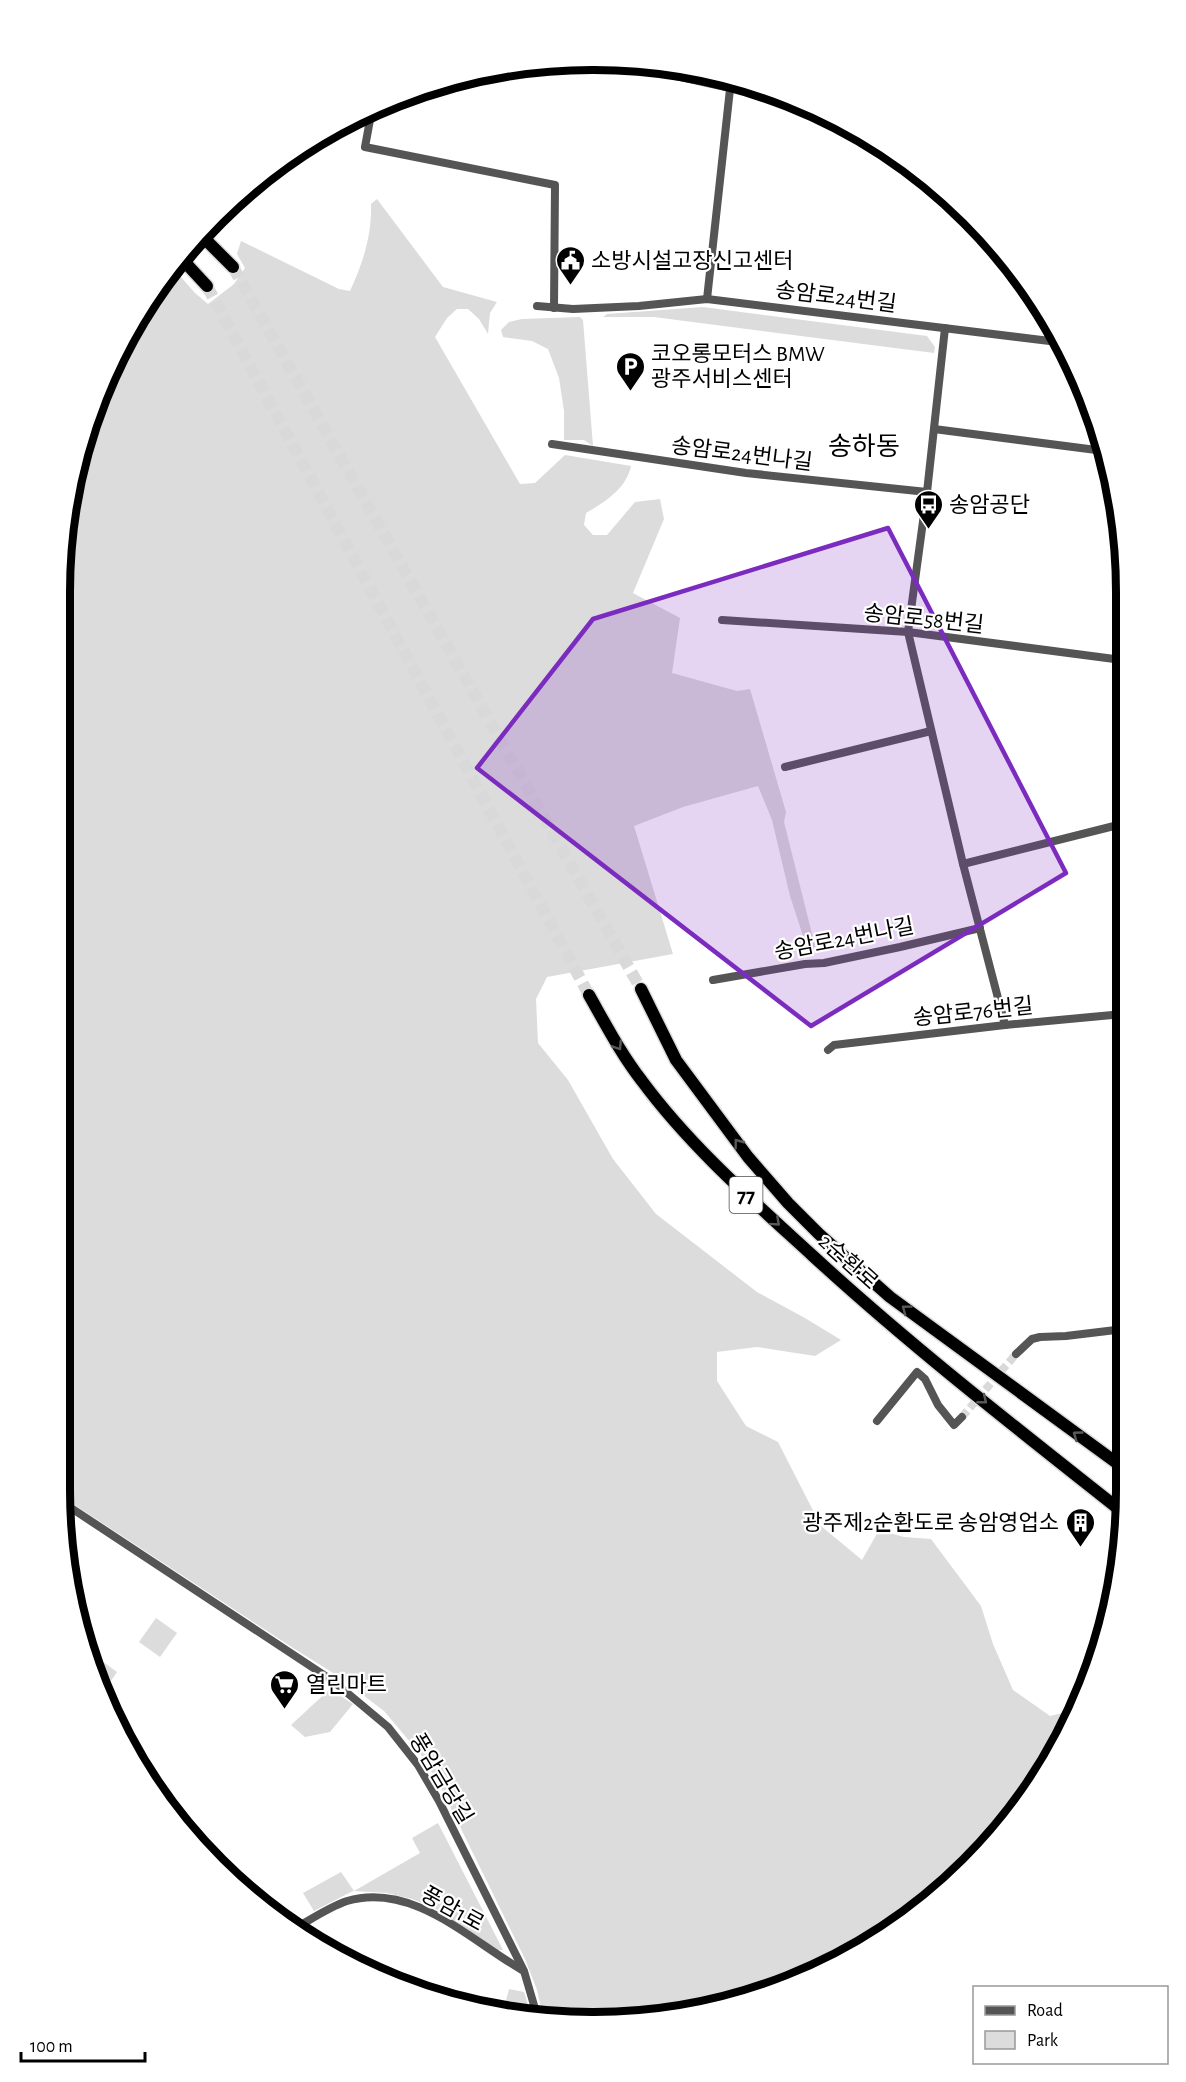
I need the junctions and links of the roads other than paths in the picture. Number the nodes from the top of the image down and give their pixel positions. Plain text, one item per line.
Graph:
1 (730, 88) edge
2 (370, 120) edge
3 (207, 241) edge
4 (187, 264) edge
5 (233, 267) tunnel mouth
6 (207, 286) tunnel mouth
7 (707, 299) junction
8 (537, 306) dead end
9 (554, 308) junction
10 (945, 328) junction
11 (1050, 341) edge
12 (934, 429) junction
13 (552, 444) dead end
14 (1096, 450) edge
15 (927, 492) junction
16 (722, 620) dead end
17 (908, 632) junction
18 (1116, 659) edge
19 (931, 731) junction
20 (785, 767) dead end
21 (1116, 826) edge
22 (963, 864) junction
23 (980, 928) junction
24 (713, 981) dead end
25 (641, 989) tunnel mouth
26 (589, 995) tunnel mouth
27 (1116, 1015) edge
28 (1005, 1025) junction
29 (828, 1050) dead end
30 (1116, 1330) edge
31 (1016, 1354) tunnel mouth
32 (962, 1417) dead end
33 (877, 1421) dead end
34 (1116, 1462) edge
35 (1115, 1506) edge
36 (71, 1508) edge
37 (304, 1924) edge
38 (524, 1971) junction
39 (535, 2008) edge

1 - 7 street
2 - 9 street
3 - 5 highway
4 - 6 highway
7 - 9 street, 송암로24번길
7 - 10 street, 송암로24번길
8 - 9 street, 송암로24번길
10 - 11 street, 송암로24번길
10 - 12 street
12 - 14 street
12 - 15 street
13 - 15 street, 송암로24번나길
15 - 17 street
16 - 17 street, 송암로58번길
17 - 18 street, 송암로58번길
17 - 19 street
19 - 20 street
19 - 22 street
21 - 22 street
22 - 23 street
23 - 24 street, 송암로24번나길
23 - 28 street
34 -> 25 highway, 2순환로 / 77
26 -> 35 highway, 2순환로 / 77
27 - 28 street, 송암로76번길
28 - 29 street, 송암로76번길
30 - 31 street
32 - 33 street
36 - 38 street, 풍암금당길
37 - 38 street, 풍암1로
38 - 39 street, 풍암금당길

